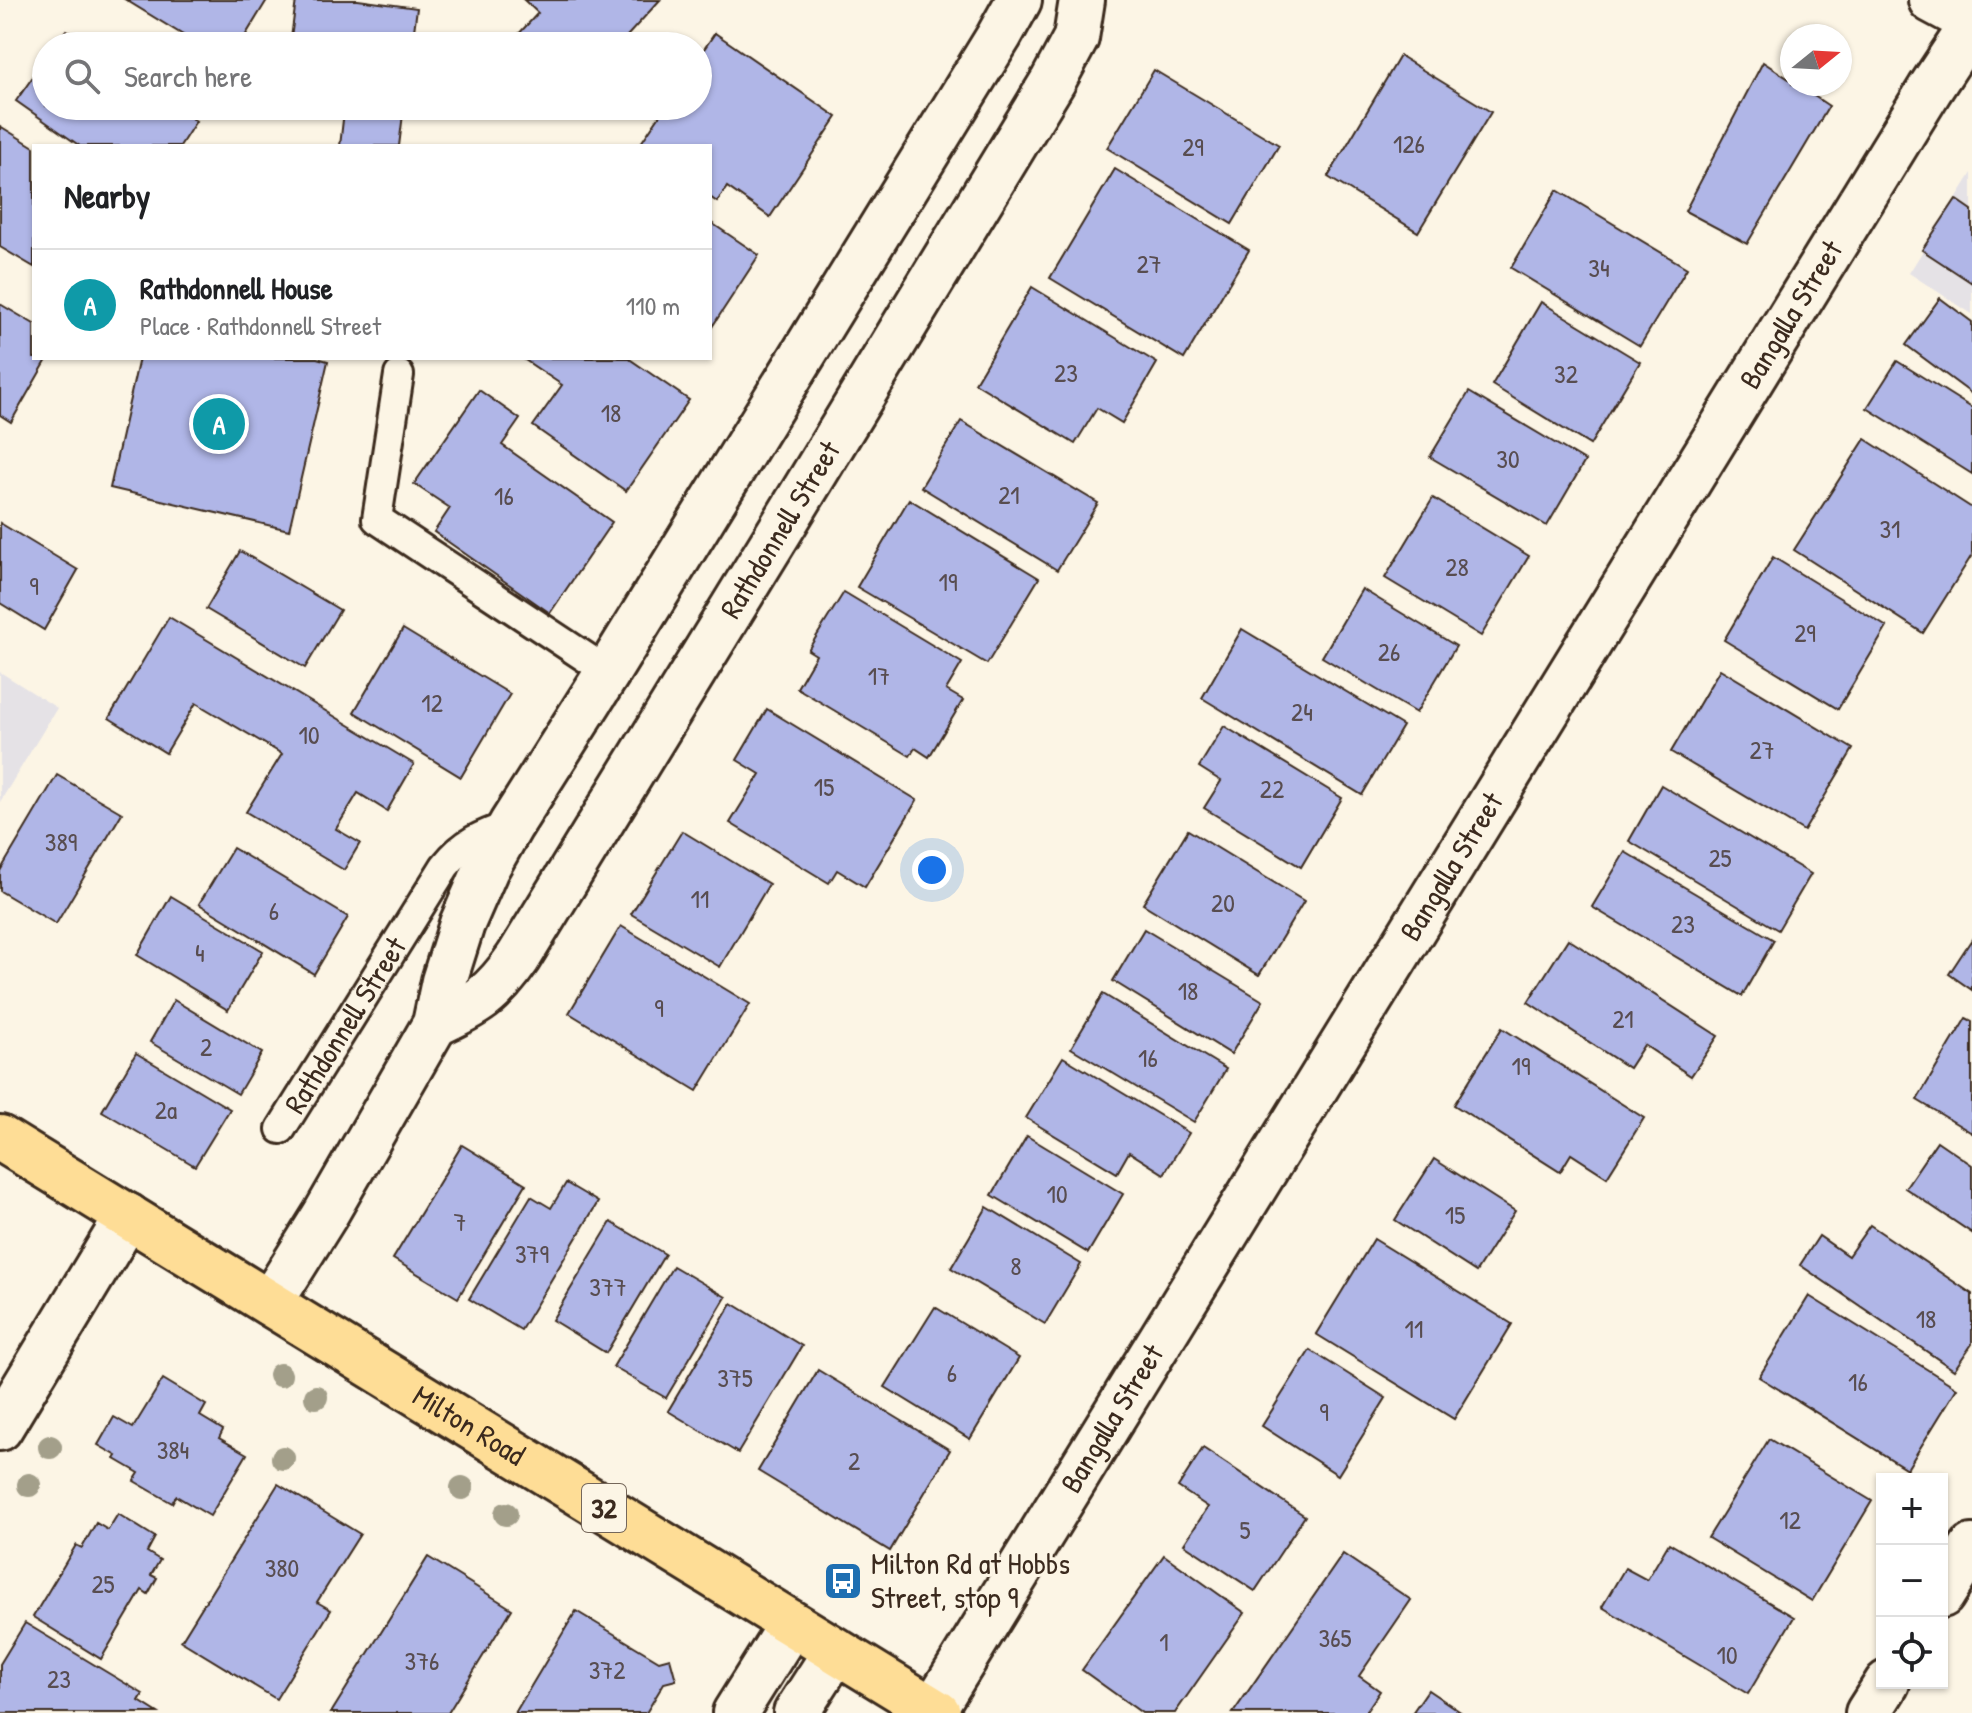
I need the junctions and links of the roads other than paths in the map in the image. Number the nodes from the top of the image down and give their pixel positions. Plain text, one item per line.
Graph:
1 (1019, 0) edge
2 (1082, 0) edge
3 (1931, 0) edge
4 (1972, 24) edge
5 (399, 375) dead end
6 (608, 672) junction
7 (511, 825) junction
8 (435, 1024) junction
9 (281, 1129) dead end
10 (0, 1138) edge
11 (128, 1216) junction
12 (270, 1303) junction
13 (0, 1428) edge
14 (1972, 1547) edge
15 (1948, 1585) edge
16 (791, 1624) junction
17 (836, 1651) junction
18 (1883, 1689) edge
19 (936, 1712) edge
20 (735, 1713) edge
21 (796, 1713) edge
22 (1868, 1713) edge

1 - 6 street, Rathdonnell Street
2 - 8 street, Rathdonnell Street
3 - 4 street
4 - 19 street, Bangalla Street
5 - 6 lane
6 - 7 street, Rathdonnell Street
7 - 8 street, Rathdonnell Street
7 - 9 lane, Rathdonnell Street
8 - 12 street, Rathdonnell Street
10 - 11 main road, Milton Road / 32
11 - 12 main road, Milton Road / 32
11 - 13 street
12 - 16 main road, Milton Road / 32
14 - 15 street
16 - 17 main road, Milton Road / 32
16 - 20 street
17 - 19 main road, Milton Road / 32
17 - 21 street
18 - 22 street

